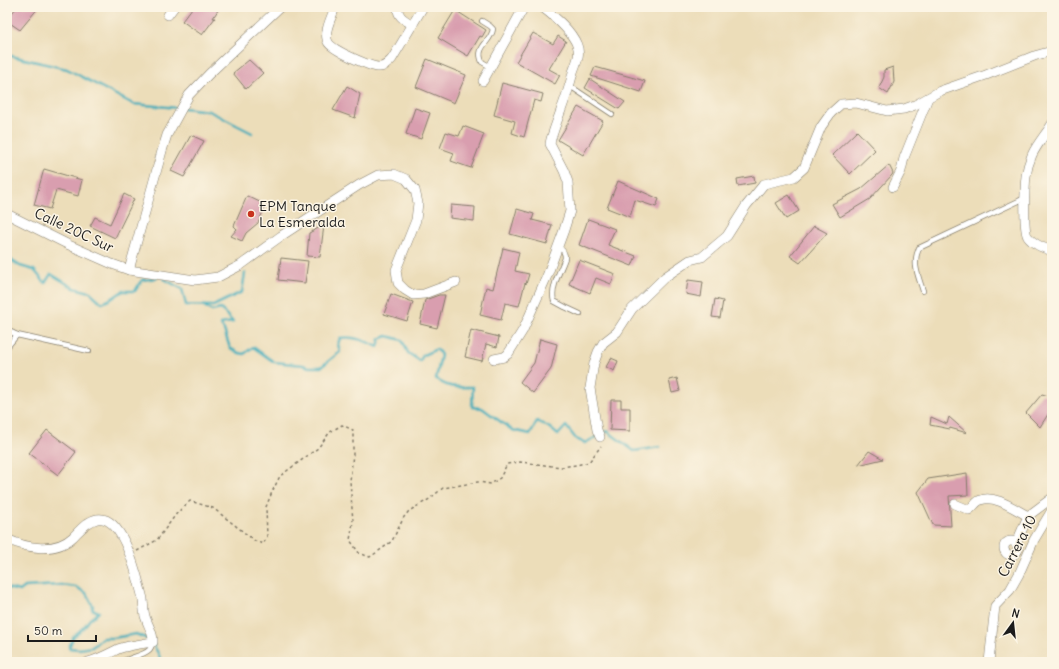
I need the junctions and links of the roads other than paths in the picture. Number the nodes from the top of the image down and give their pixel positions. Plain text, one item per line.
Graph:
1 (280, 7) edge
2 (335, 7) edge
3 (398, 7) edge
4 (423, 7) edge
5 (524, 7) edge
6 (542, 7) edge
7 (482, 21) dead end
8 (413, 25) junction
9 (1052, 51) edge
10 (491, 67) junction
11 (483, 81) dead end
12 (570, 86) junction
13 (928, 98) junction
14 (612, 114) dead end
15 (1052, 124) edge
16 (893, 187) dead end
17 (1026, 197) junction
18 (7, 214) edge
19 (557, 247) junction
20 (1052, 251) edge
21 (129, 270) junction
22 (456, 282) dead end
23 (923, 291) dead end
24 (580, 314) dead end
25 (7, 330) edge
26 (18, 335) junction
27 (7, 347) edge
28 (89, 351) dead end
29 (494, 359) dead end
30 (600, 437) road end
31 (1052, 498) edge
32 (955, 504) dead end
33 (1052, 510) edge
34 (1028, 516) junction
35 (7, 539) edge
36 (1016, 544) dead end
37 (153, 642) junction
38 (88, 662) edge
39 (122, 662) edge
40 (989, 662) edge

1 - 21 street
2 - 8 street
3 - 8 street
4 - 8 street
5 - 10 street
6 - 12 street
7 - 10 lane
9 - 13 street
10 - 11 street
12 - 14 lane
12 - 19 street
13 - 16 street
13 - 30 street
15 - 17 street
17 - 20 street
17 - 23 lane
18 - 21 street, Calle 20C Sur
19 - 24 lane
19 - 29 street
21 - 22 street, Calle 20C Sur
25 - 26 lane
26 - 27 lane
26 - 28 lane
31 - 34 street
32 - 34 street
33 - 40 street, Carrera 10
34 - 36 street
35 - 37 street
37 - 38 street
37 - 39 lane

